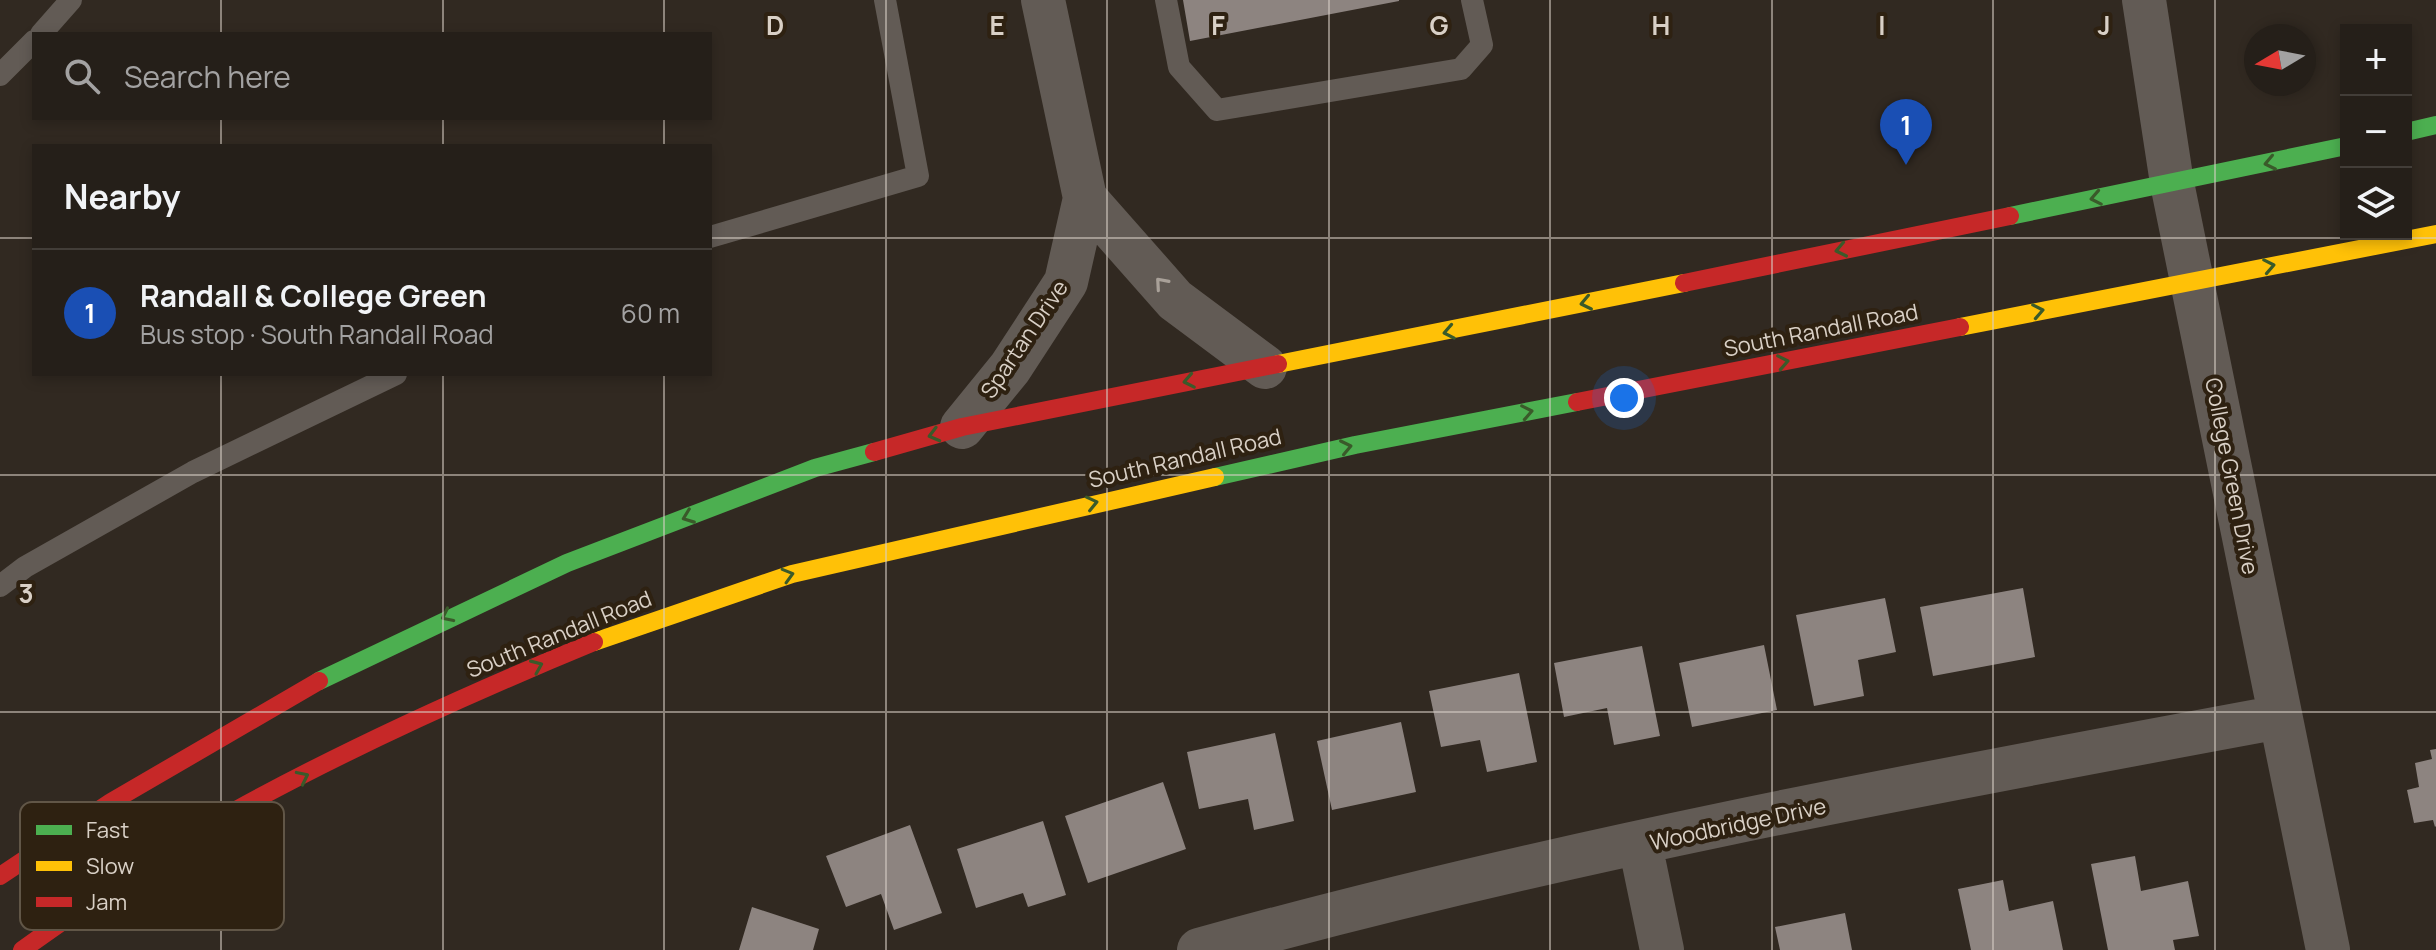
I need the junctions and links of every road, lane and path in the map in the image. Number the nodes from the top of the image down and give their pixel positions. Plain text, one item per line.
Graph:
1 (71, 0) edge
2 (885, 0) edge
3 (1043, 0) edge
4 (1166, 0) edge
5 (1472, 0) edge
6 (2144, 0) edge
7 (43, 32) edge
8 (32, 43) edge
9 (0, 75) edge
10 (2436, 125) edge
11 (2412, 131) edge
12 (2340, 147) edge
13 (2172, 183) junction
14 (1085, 198) junction
15 (2436, 234) edge
16 (712, 236) edge
17 (2192, 280) junction
18 (1265, 367) junction
19 (392, 376) edge
20 (962, 427) junction
21 (0, 586) edge
22 (2280, 717) junction
23 (111, 802) edge
24 (252, 802) edge
25 (1640, 844) junction
26 (20, 863) edge
27 (0, 876) edge
28 (50, 930) edge
29 (22, 950) edge
30 (1199, 950) edge
31 (1662, 950) edge
32 (2328, 950) edge

1 - 7 lane
2 - 16 lane
3 - 14 street, Spartan Drive
4 - 5 lane
6 - 13 street, College Green Drive
8 - 9 lane
10 - 11 main road
12 -> 13 main road
13 - 17 street, College Green Drive
13 -> 18 main road
18 -> 14 street, Spartan Drive
14 - 20 street, Spartan Drive
17 -> 15 main road, South Randall Road
17 - 22 street, College Green Drive
24 -> 17 main road, South Randall Road
18 -> 20 main road
19 - 21 lane
20 -> 23 main road
22 - 25 street, Woodbridge Drive
22 - 32 street, College Green Drive
25 - 30 street, Woodbridge Drive
25 - 31 street
26 -> 27 main road
29 -> 28 main road, South Randall Road

